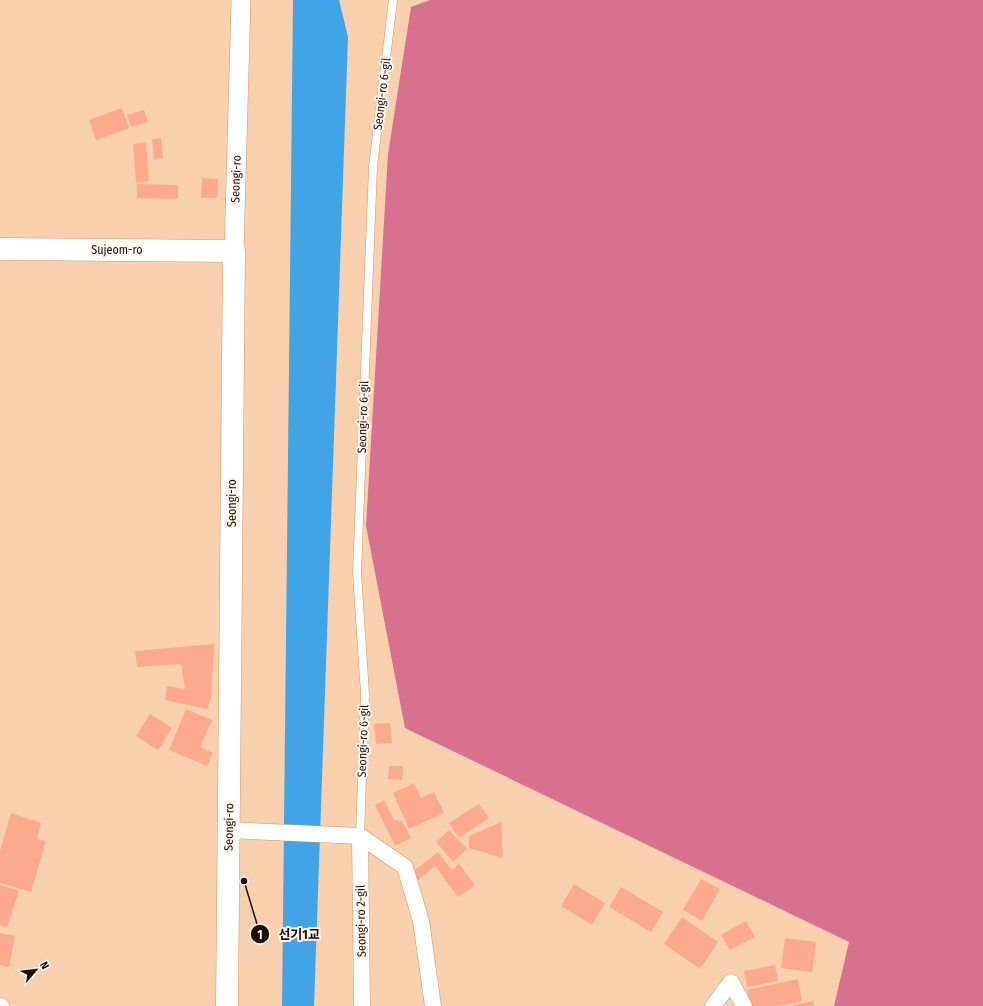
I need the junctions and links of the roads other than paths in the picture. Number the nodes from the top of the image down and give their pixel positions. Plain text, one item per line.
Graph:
1 (242, 0) edge
2 (393, 0) edge
3 (0, 250) edge
4 (234, 251) junction
5 (229, 830) junction
6 (360, 836) junction
7 (227, 1006) edge
8 (362, 1006) edge
9 (433, 1006) edge
10 (713, 1006) edge
11 (744, 1006) edge

1 - 4 street, Seongi-ro
2 - 6 lane, Seongi-ro 6-gil
3 - 4 main road, Sujeom-ro
4 - 5 main road, Seongi-ro
5 - 6 street
5 - 7 main road, Seongi-ro
6 - 8 street, Seongi-ro 2-gil
6 - 9 street
10 - 11 street

